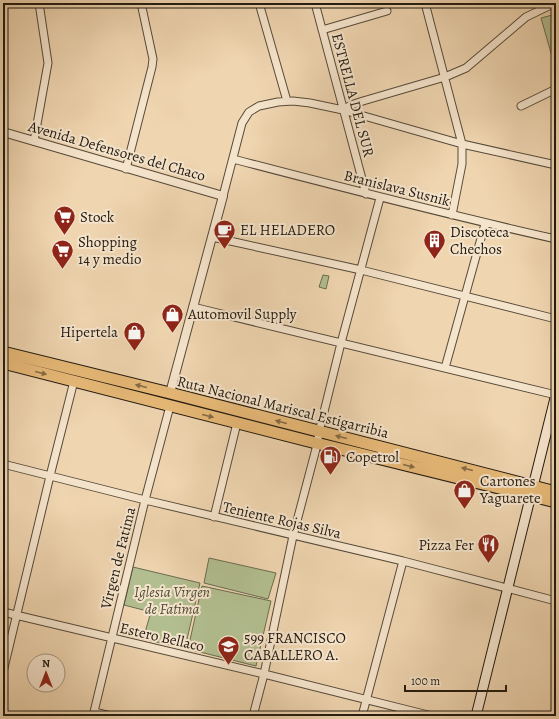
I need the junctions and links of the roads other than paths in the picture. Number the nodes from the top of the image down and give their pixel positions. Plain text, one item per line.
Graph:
1 (39, 3) edge
2 (141, 3) edge
3 (259, 3) edge
4 (315, 3) edge
5 (425, 3) edge
6 (555, 3) edge
7 (387, 11) dead end
8 (322, 30) junction
9 (445, 77) junction
10 (556, 89) edge
11 (287, 101) junction
12 (521, 106) dead end
13 (343, 110) junction
14 (3, 132) edge
15 (34, 141) junction
16 (462, 144) junction
17 (233, 159) junction
18 (556, 165) edge
19 (126, 168) junction
20 (366, 194) junction
21 (223, 196) junction
22 (380, 198) junction
23 (452, 215) junction
24 (485, 224) junction
25 (212, 237) junction
26 (556, 239) edge
27 (362, 270) junction
28 (464, 296) junction
29 (193, 307) junction
30 (556, 319) edge
31 (341, 343) junction
32 (3, 352) edge
33 (3, 363) edge
34 (445, 368) junction
35 (74, 381) junction
36 (170, 393) junction
37 (556, 395) edge
38 (170, 406) junction
39 (237, 423) junction
40 (319, 432) junction
41 (317, 444) junction
42 (3, 464) edge
43 (50, 476) junction
44 (531, 491) junction
45 (556, 492) edge
46 (145, 500) junction
47 (556, 502) edge
48 (214, 517) junction
49 (293, 536) junction
50 (403, 561) junction
51 (508, 588) junction
52 (556, 601) edge
53 (3, 612) edge
54 (16, 616) junction
55 (111, 639) junction
56 (3, 672) edge
57 (264, 674) junction
58 (366, 699) junction
59 (93, 714) edge
60 (111, 716) edge
61 (253, 716) edge
62 (362, 716) edge
63 (432, 716) edge
64 (476, 716) edge

1 - 15 street
2 - 19 street
3 - 11 street
4 - 8 street, ESTRELLA DEL SUR
5 - 9 street
6 - 9 street
7 - 8 street
8 - 13 street, ESTRELLA DEL SUR
9 - 13 street
9 - 16 street
10 - 12 street
11 - 13 street
11 - 17 street
13 - 16 street
13 - 20 street, ESTRELLA DEL SUR
14 - 15 street, Avenida Defensores del Chaco
15 - 19 street, Avenida Defensores del Chaco
16 - 18 street
16 - 23 street
17 - 20 street, Branislava Susnik
17 - 21 street
19 - 21 street, Avenida Defensores del Chaco
20 - 22 street, Branislava Susnik
21 - 25 street
22 - 23 street, Branislava Susnik
22 - 27 street
23 - 24 street, Branislava Susnik
24 - 26 street, Branislava Susnik
24 - 28 street
25 - 27 street
25 - 29 street
27 - 28 street
27 - 31 street
28 - 30 street
28 - 34 street
29 - 31 street
29 - 36 street
31 - 34 street
31 - 40 street
36 -> 32 highway, Ruta Nacional Mariscal Estigarribia
33 -> 35 highway, Ruta Nacional Mariscal Estigarribia
34 - 37 street
35 - 38 highway, Ruta Nacional Mariscal Estigarribia
35 - 43 street
40 -> 36 highway, Ruta Nacional Mariscal Estigarribia
37 - 44 main road
38 -> 39 highway, Ruta Nacional Mariscal Estigarribia
38 - 46 street, Virgen de Fatima
39 - 41 highway, Ruta Nacional Mariscal Estigarribia
39 - 48 street
40 - 41 street
44 -> 40 highway, Ruta Nacional Mariscal Estigarribia
41 -> 44 highway, Ruta Nacional Mariscal Estigarribia
41 - 49 street
42 - 43 street, Teniente Rojas Silva
43 - 46 street, Teniente Rojas Silva
43 - 54 street
44 - 45 highway, Ruta Nacional Mariscal Estigarribia
44 - 47 highway, Ruta Nacional Mariscal Estigarribia
44 - 51 main road
46 - 48 street, Teniente Rojas Silva
46 - 55 street, Virgen de Fatima
48 - 49 street, Teniente Rojas Silva
49 - 50 street, Teniente Rojas Silva
49 - 57 street
50 - 51 street, Teniente Rojas Silva
50 - 58 street
51 - 52 street, Teniente Rojas Silva
51 - 64 main road
53 - 54 street, Estero Bellaco
54 - 55 street, Estero Bellaco
54 - 56 street
55 - 57 street, Estero Bellaco
55 - 59 street, Virgen de Fatima
57 - 58 street, Estero Bellaco
57 - 61 street
58 - 62 street
58 - 63 street, Estero Bellaco
59 - 60 street

